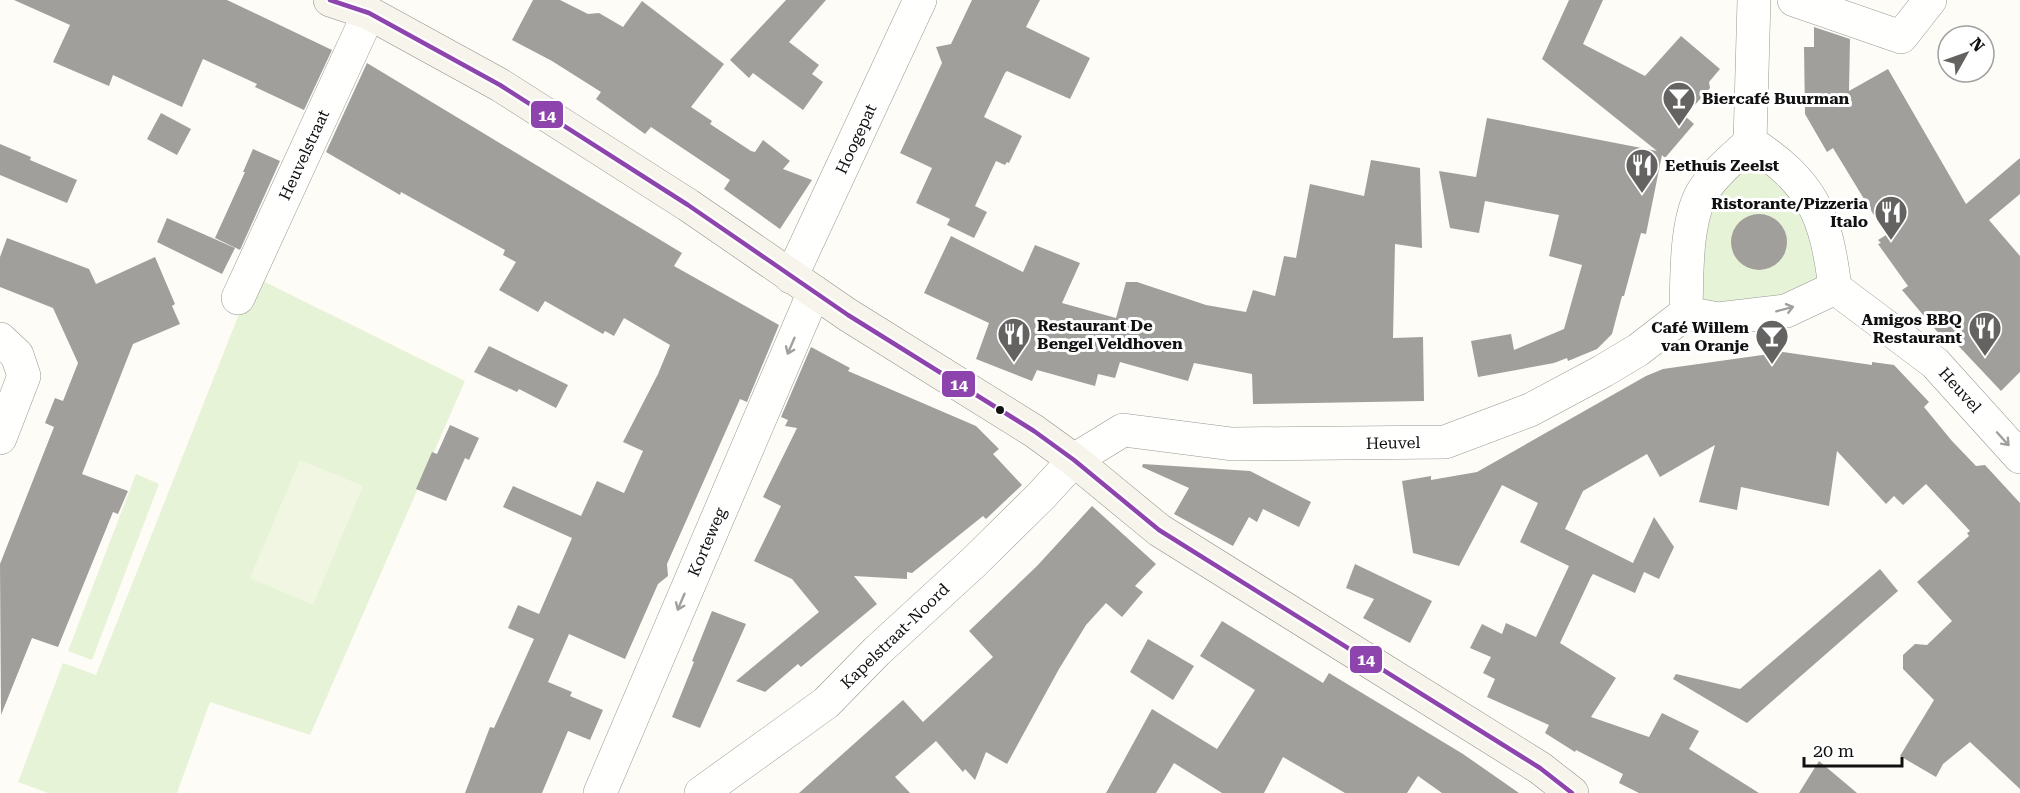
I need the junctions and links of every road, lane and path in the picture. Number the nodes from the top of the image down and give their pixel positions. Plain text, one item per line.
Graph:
1 (330, 0) edge
2 (920, 0) edge
3 (1754, 0) edge
4 (1794, 0) edge
5 (1930, 0) edge
6 (369, 13) junction
7 (1750, 142) junction
8 (803, 285) junction
9 (1835, 288) junction
10 (238, 298) dead end
11 (1686, 313) junction
12 (0, 339) edge
13 (0, 438) edge
14 (2020, 457) edge
15 (1074, 460) junction
16 (600, 793) edge
17 (701, 793) edge
18 (1572, 793) edge

1 - 6 street
2 - 8 street, Hoogepat
3 - 7 street
4 - 5 street
6 - 8 street
6 - 10 street, Heuvelstraat
7 - 9 street
7 - 11 street
8 - 15 street
8 -> 16 street, Korteweg
11 -> 9 street
9 -> 14 street, Heuvel
11 - 15 street, Heuvel
12 - 13 street
15 - 17 street, Kapelstraat-Noord
15 - 18 street

